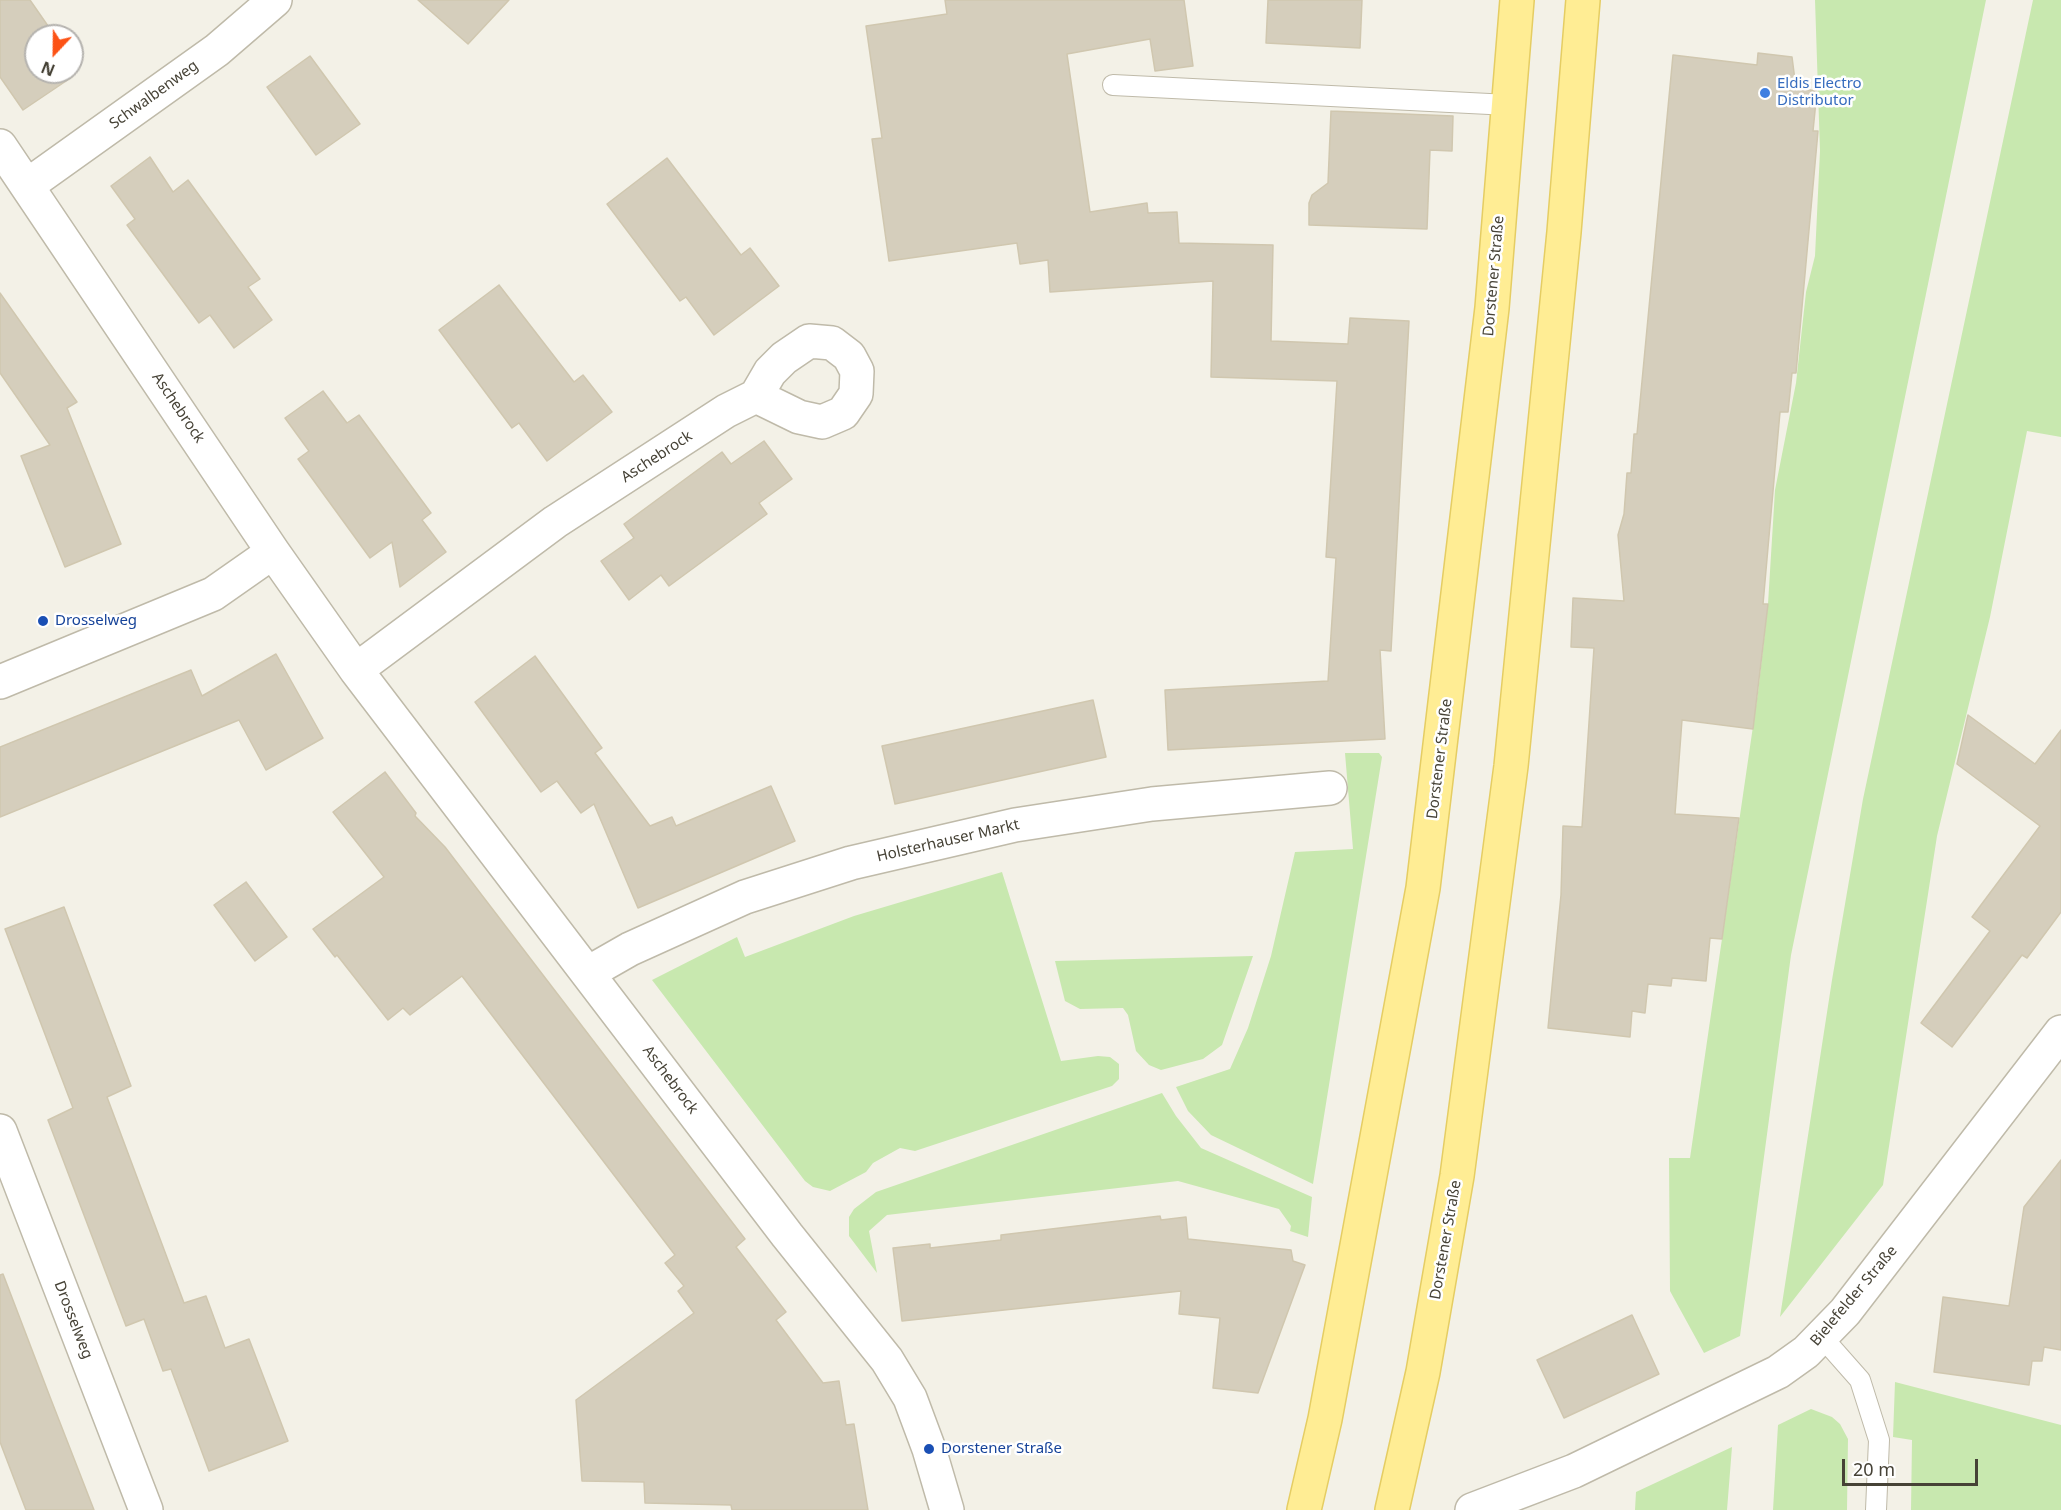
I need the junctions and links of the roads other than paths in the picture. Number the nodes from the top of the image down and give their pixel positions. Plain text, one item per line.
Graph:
1 (275, 0) edge
2 (1517, 0) edge
3 (1583, 0) edge
4 (1113, 85) dead end
5 (1509, 105) junction
6 (0, 146) edge
7 (28, 185) junction
8 (756, 396) dead end
9 (273, 552) junction
10 (356, 669) junction
11 (0, 682) edge
12 (1330, 788) dead end
13 (588, 973) junction
14 (2061, 1032) edge
15 (0, 1131) edge
16 (1822, 1337) junction
17 (146, 1510) edge
18 (947, 1510) edge
19 (1304, 1510) edge
20 (1392, 1510) edge
21 (1472, 1510) edge
22 (1876, 1510) edge

1 - 7 street, Schwalbenweg
2 - 5 main road, Dorstener Straße
3 - 20 main road, Dorstener Straße
4 - 5 lane
5 - 19 main road, Dorstener Straße
6 - 7 street, Aschebrock
7 - 9 street, Aschebrock
8 - 10 street, Aschebrock
9 - 10 street, Aschebrock
9 - 11 street
10 - 13 street, Aschebrock
12 - 13 street, Holsterhauser Markt
13 - 18 street, Aschebrock
14 - 16 street, Bielefelder Straße
15 - 17 street, Drosselweg
16 - 21 street, Bielefelder Straße
16 - 22 lane

